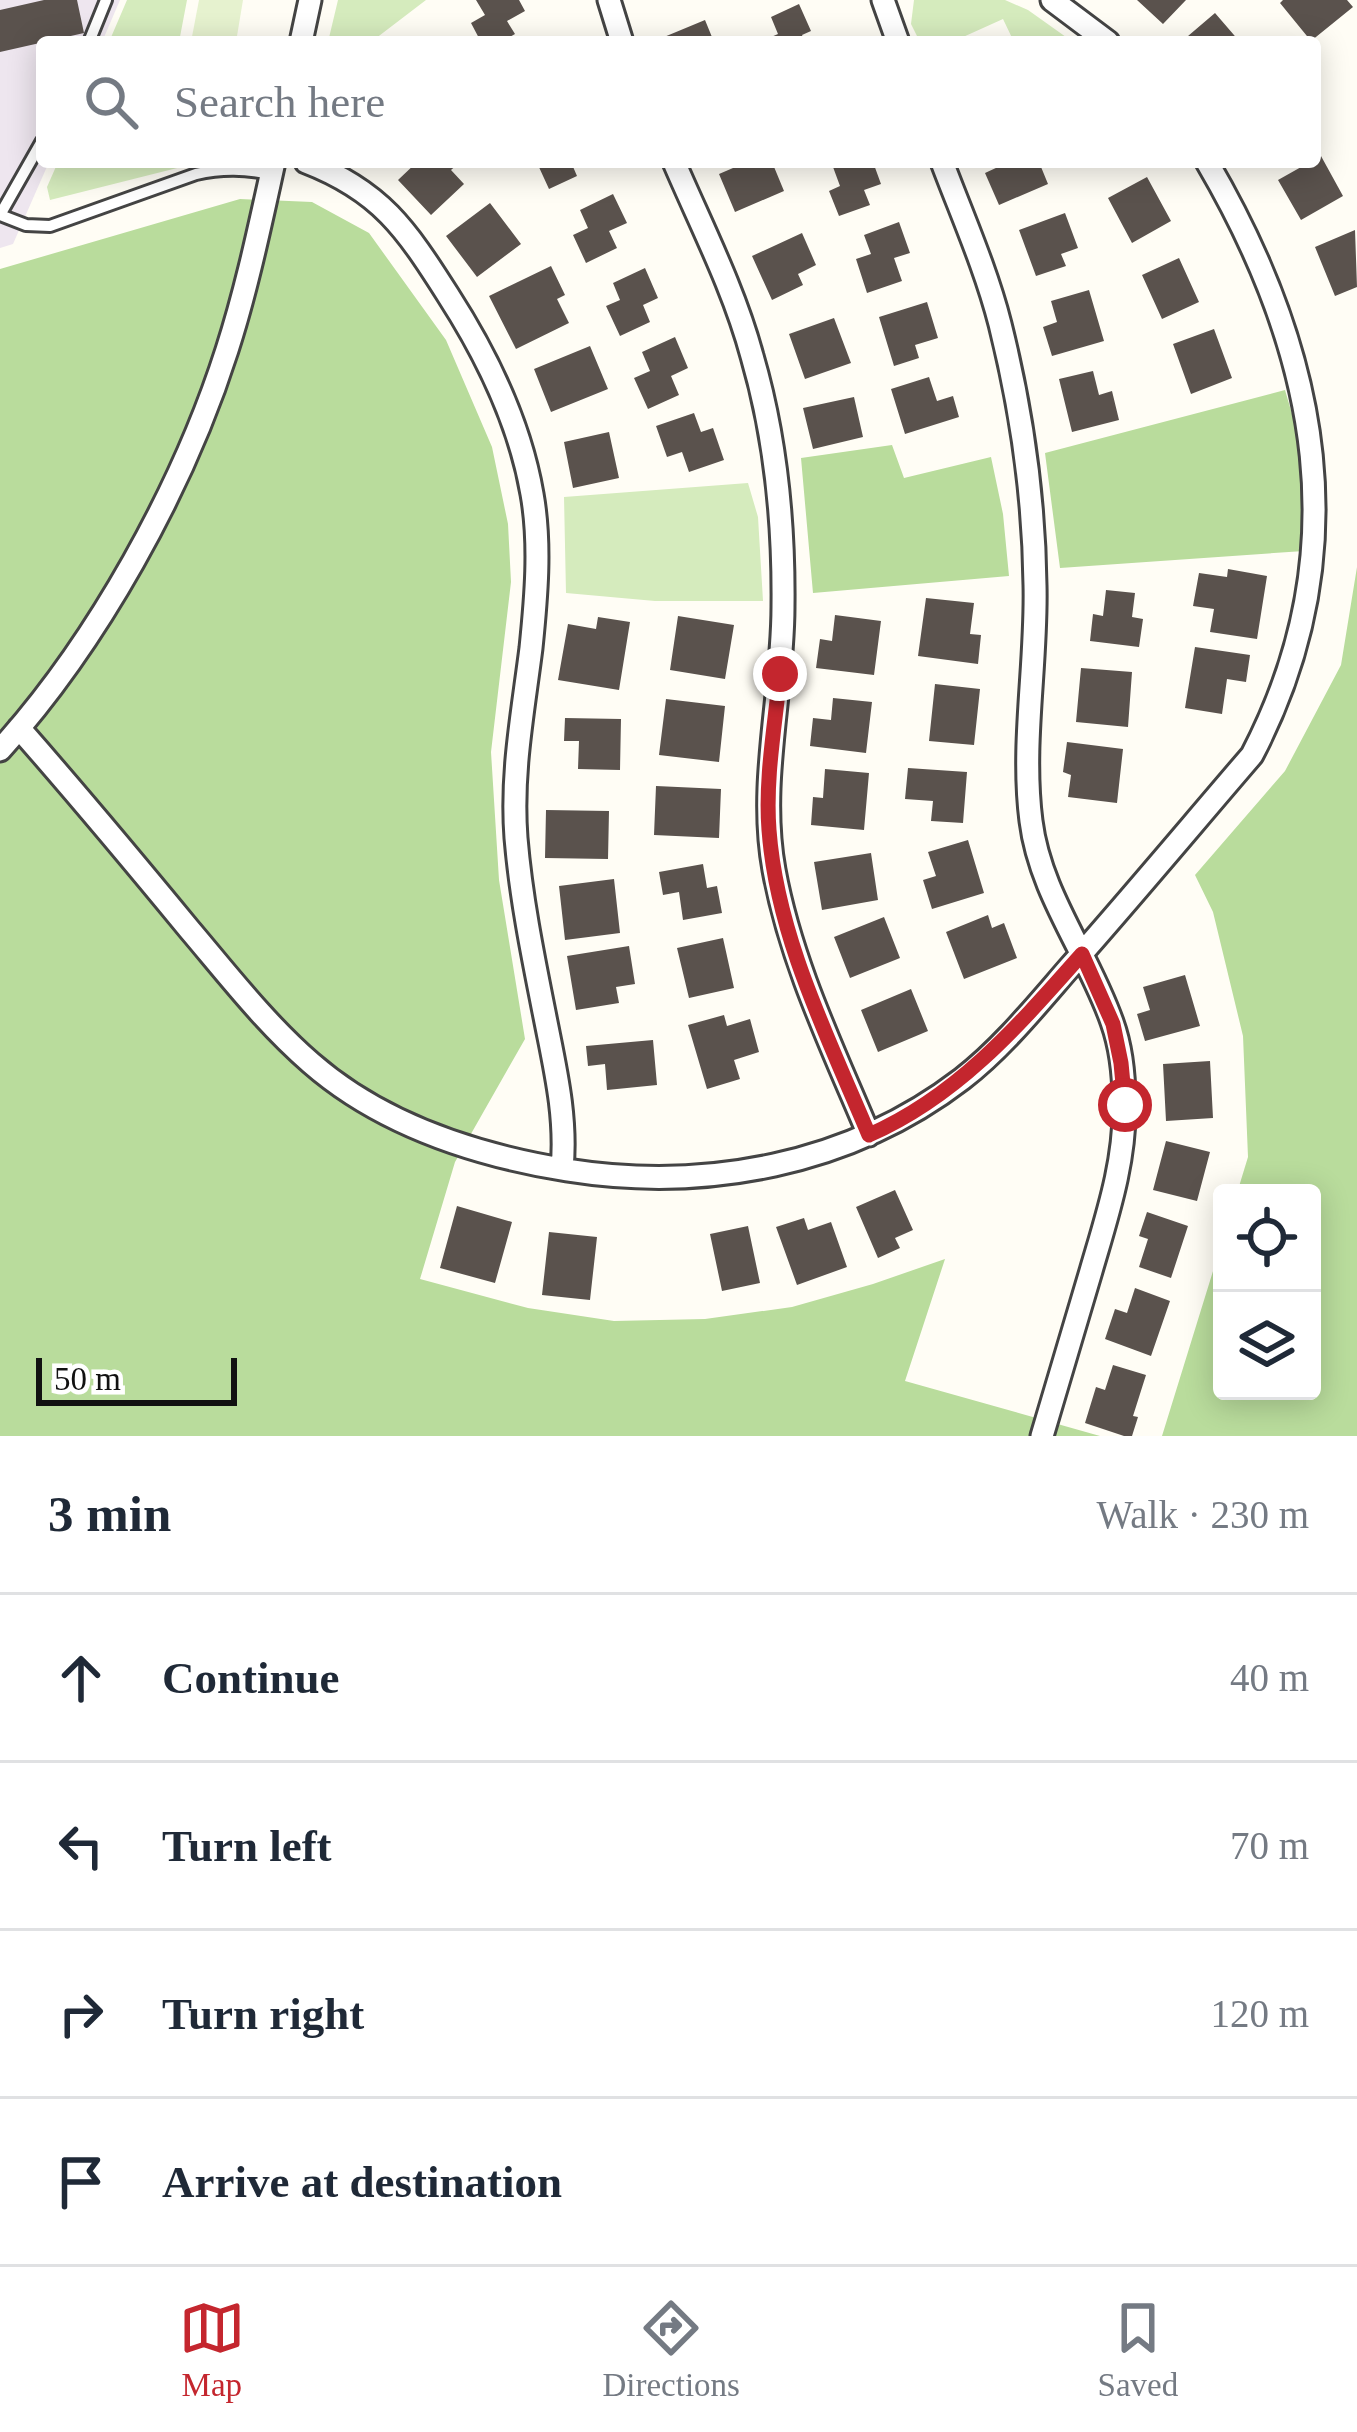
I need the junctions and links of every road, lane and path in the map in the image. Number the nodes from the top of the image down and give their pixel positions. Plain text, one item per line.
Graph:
1 (106, 0) edge
2 (310, 0) edge
3 (609, 0) edge
4 (883, 0) edge
5 (1052, 0) edge
6 (91, 36) edge
7 (302, 36) edge
8 (620, 36) edge
9 (896, 36) edge
10 (1100, 36) edge
11 (36, 152) edge
12 (273, 168) edge
13 (319, 168) edge
14 (677, 168) edge
15 (944, 168) edge
16 (1211, 168) edge
17 (0, 215) edge
18 (19, 728) junction
19 (0, 750) edge
20 (1082, 954) junction
21 (869, 1135) junction
22 (562, 1169) junction
23 (1042, 1436) edge

1 - 6 lane
2 - 7 street
3 - 8 street
4 - 9 street
5 - 10 street
11 - 17 lane
12 - 17 lane
12 - 18 street
13 - 22 street
14 - 21 street
15 - 20 street
16 - 20 street
18 - 19 street
18 - 22 street
20 - 21 street
20 - 23 street
21 - 22 street

